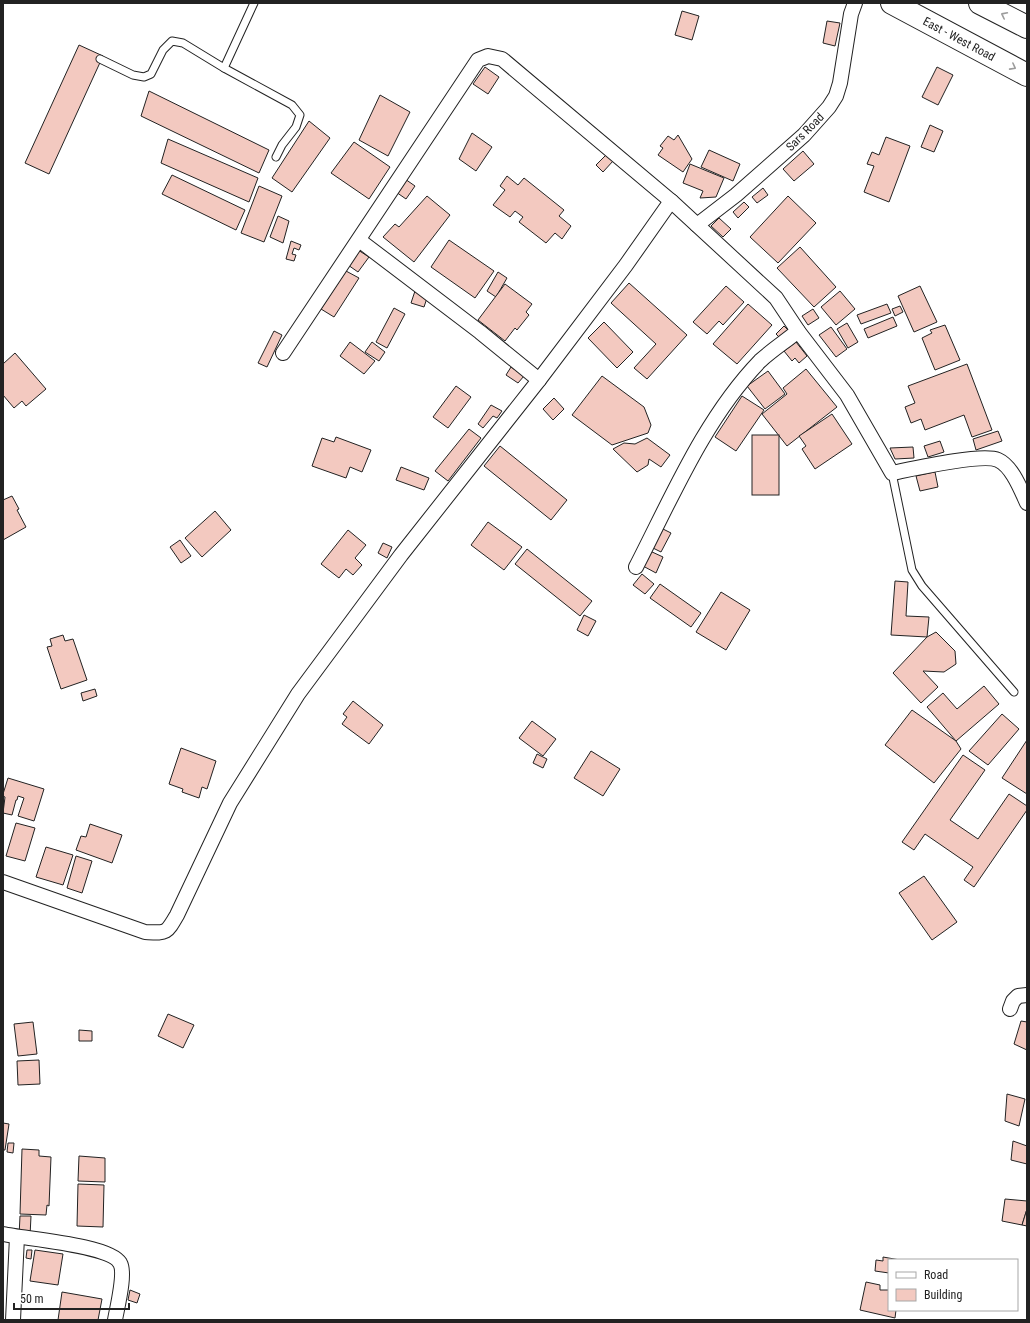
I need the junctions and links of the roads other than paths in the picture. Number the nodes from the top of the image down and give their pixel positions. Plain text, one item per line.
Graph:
1 (254, 3) edge
2 (855, 3) edge
3 (892, 3) edge
4 (980, 3) edge
5 (1027, 27) edge
6 (100, 59) dead end
7 (224, 68) junction
8 (1027, 75) edge
9 (276, 157) dead end
10 (671, 202) junction
11 (697, 225) junction
12 (359, 240) junction
13 (798, 331) junction
14 (283, 353) dead end
15 (539, 380) junction
16 (892, 473) junction
17 (1027, 503) edge
18 (636, 567) dead end
19 (1014, 692) dead end
20 (3, 882) edge
21 (1027, 995) edge
22 (1010, 1009) dead end
23 (3, 1234) edge
24 (17, 1237) junction
25 (13, 1320) edge
26 (115, 1320) edge

1 - 7 lane
2 - 11 street, Sars Road
3 -> 8 main road, East - West Road
5 -> 4 main road
6 - 7 lane
7 - 9 lane
10 - 11 street
10 - 12 street
10 - 15 street
11 - 13 street
12 - 14 street
12 - 15 street
13 - 16 street
13 - 18 street
15 - 20 street
16 - 17 street
16 - 19 lane
21 - 22 street
23 - 24 street
24 - 25 street
24 - 26 street

